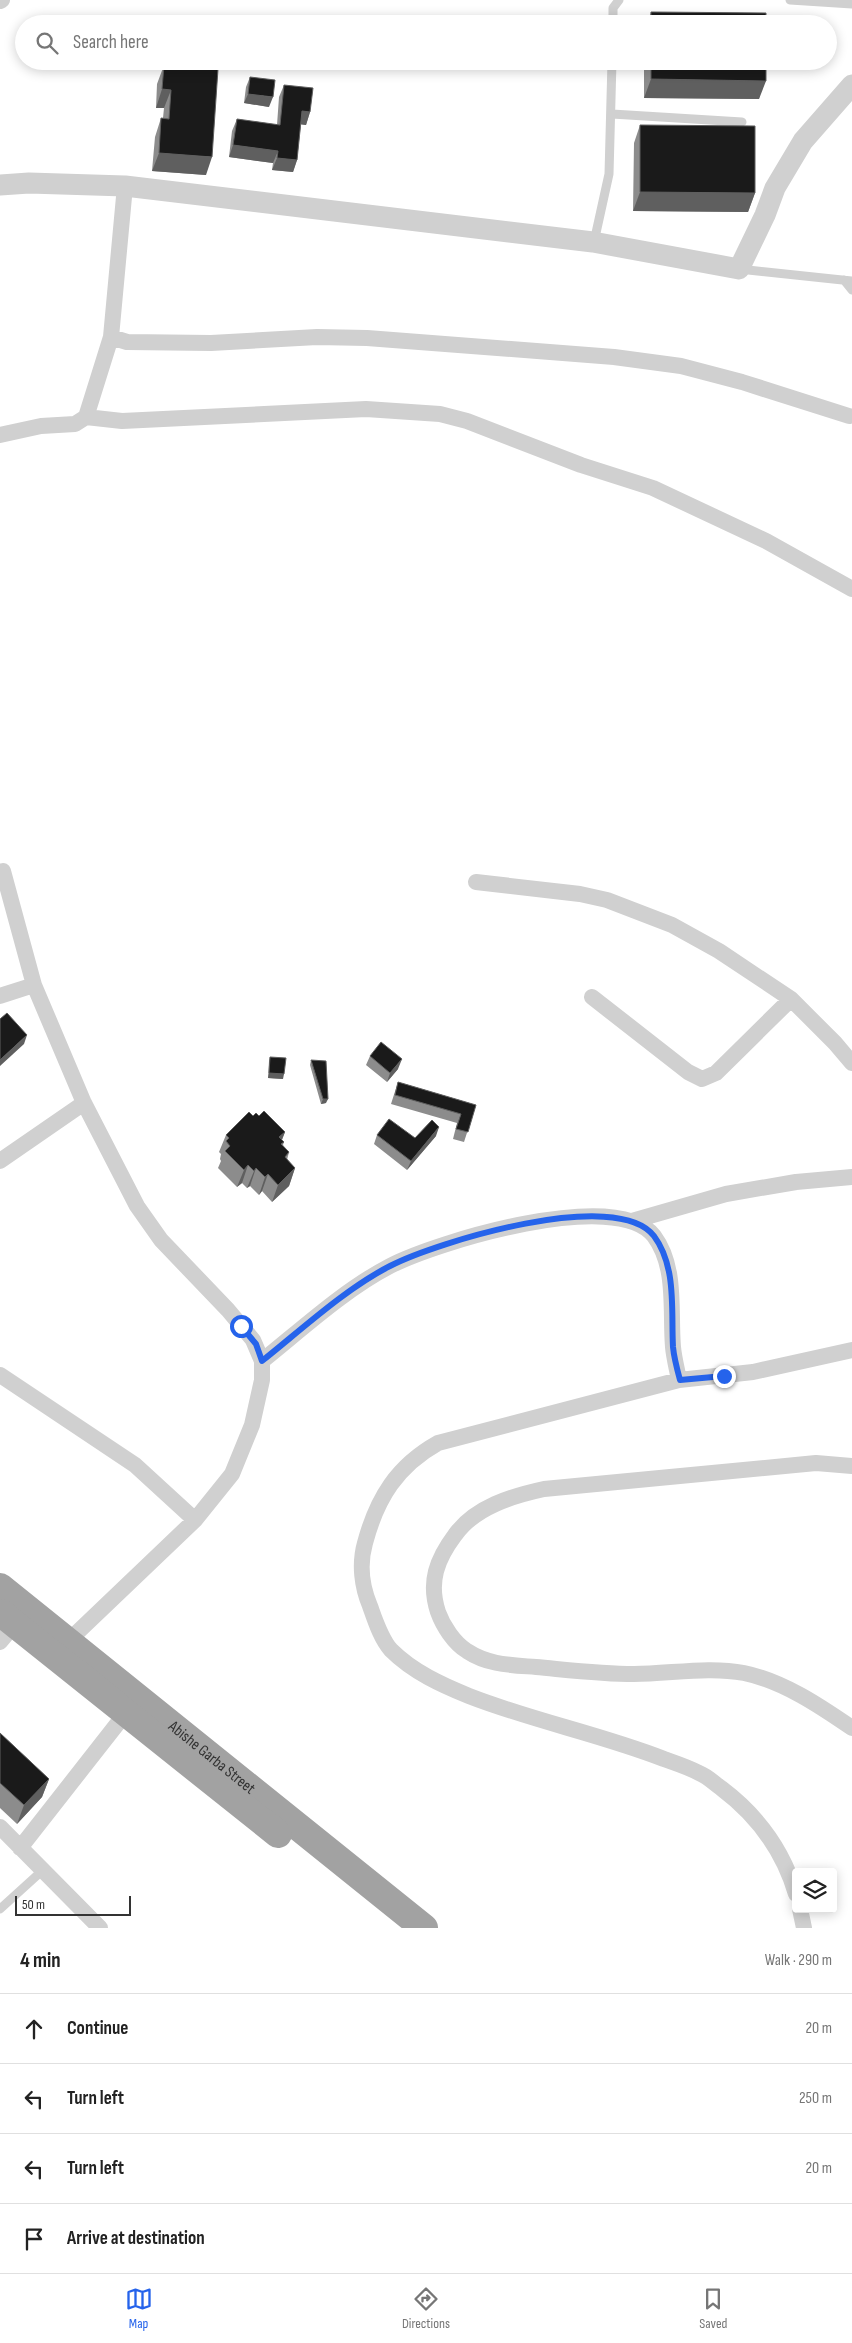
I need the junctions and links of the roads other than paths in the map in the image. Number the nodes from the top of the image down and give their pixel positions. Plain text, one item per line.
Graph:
1 (619, 0) edge
2 (790, 0) edge
3 (852, 4) edge
4 (613, 15) edge
5 (612, 70) edge
6 (852, 85) edge
7 (612, 114) junction
8 (742, 122) dead end
9 (0, 185) edge
10 (125, 186) junction
11 (593, 242) junction
12 (739, 269) junction
13 (848, 280) edge
14 (852, 290) edge
15 (111, 337) junction
16 (849, 416) dead end
17 (86, 417) junction
18 (0, 435) edge
19 (852, 589) edge
20 (0, 872) edge
21 (476, 882) dead end
22 (34, 985) junction
23 (0, 996) edge
24 (592, 998) dead end
25 (791, 1000) junction
26 (852, 1063) edge
27 (84, 1103) junction
28 (0, 1160) edge
29 (852, 1177) edge
30 (632, 1221) junction
31 (852, 1350) edge
32 (262, 1361) junction
33 (0, 1375) edge
34 (680, 1380) junction
35 (852, 1466) edge
36 (195, 1520) junction
37 (0, 1587) edge
38 (5, 1626) edge
39 (60, 1649) junction
40 (125, 1714) junction
41 (852, 1728) edge
42 (0, 1827) edge
43 (20, 1848) junction
44 (43, 1870) junction
45 (792, 1883) edge
46 (0, 1909) edge
47 (801, 1913) edge
48 (100, 1928) edge
49 (396, 1928) edge
50 (424, 1928) edge
51 (804, 1928) edge

1 - 4 lane
2 - 3 lane
5 - 7 lane
6 - 12 street
7 - 8 lane
7 - 11 lane
9 - 10 street
10 - 11 street
10 - 15 street
11 - 12 street
12 - 13 lane
13 - 14 lane
15 - 16 street
15 - 17 street
17 - 18 street
17 - 19 street
20 - 22 street
21 - 25 street
22 - 23 street
22 - 27 street
24 - 25 street
25 - 26 street
27 - 28 street
27 - 32 street
29 - 30 street
30 - 32 street
30 - 34 street
31 - 34 street
32 - 36 street
33 - 36 street
34 - 45 street
35 - 41 street
36 - 39 street
37 - 39 highway, Abishe Garba Street
38 - 39 highway, Abishe Garba Street
39 - 40 highway, Abishe Garba Street
39 - 50 highway, Abishe Garba Street
40 - 43 street
40 - 49 highway, Abishe Garba Street
42 - 43 street
43 - 44 street
44 - 46 lane
44 - 48 street
47 - 51 street

